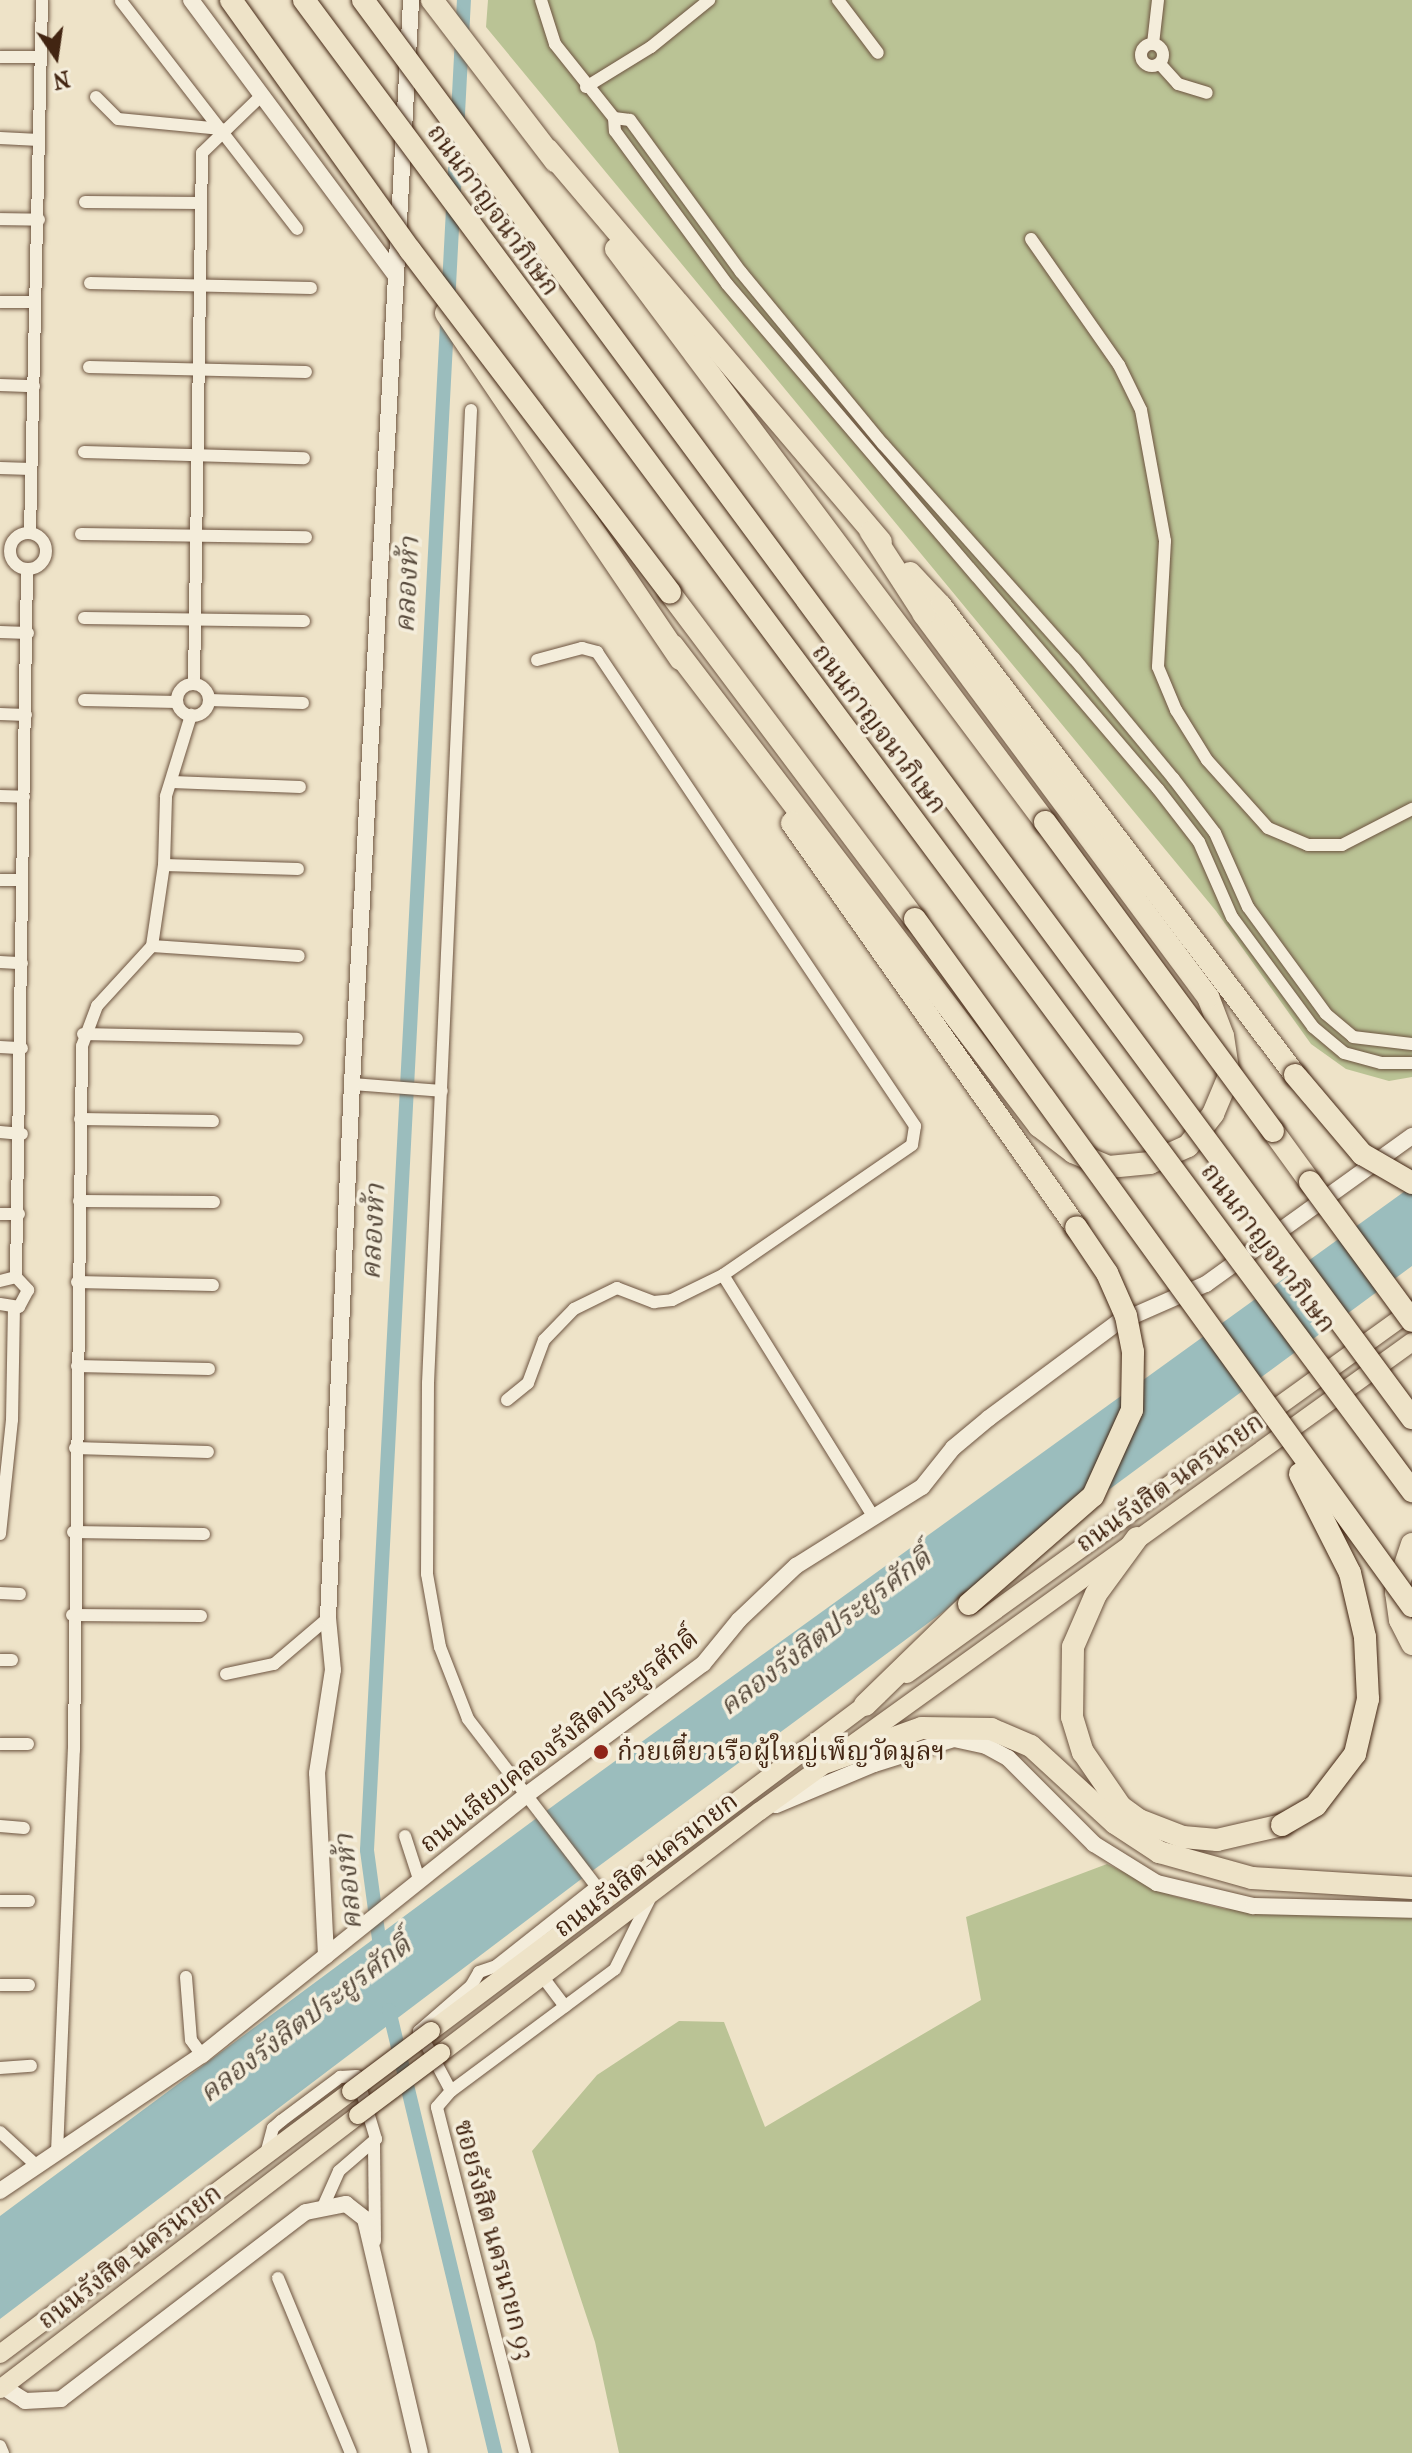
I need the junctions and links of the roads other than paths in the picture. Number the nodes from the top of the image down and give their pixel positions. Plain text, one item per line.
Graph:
1 (42, 0) edge
2 (191, 0) edge
3 (231, 0) edge
4 (304, 0) edge
5 (363, 0) edge
6 (411, 0) edge
7 (432, 0) edge
8 (541, 0) edge
9 (709, 0) edge
10 (838, 0) edge
11 (1158, 0) edge
12 (121, 1) edge
13 (878, 53) dead end
14 (0, 57) edge
15 (39, 57) junction
16 (586, 87) junction
17 (1207, 93) dead end
18 (261, 96) junction
19 (96, 97) dead end
20 (614, 118) junction
21 (222, 129) junction
22 (0, 138) edge
23 (39, 140) junction
24 (85, 202) dead end
25 (200, 203) junction
26 (0, 219) edge
27 (39, 220) junction
28 (297, 229) dead end
29 (1031, 239) dead end
30 (410, 250) junction
31 (395, 275) junction
32 (90, 283) dead end
33 (199, 286) junction
34 (311, 288) dead end
35 (0, 302) edge
36 (35, 302) junction
37 (690, 333) junction
38 (89, 367) dead end
39 (197, 368) junction
40 (306, 372) dead end
41 (0, 385) edge
42 (34, 386) junction
43 (471, 410) dead end
44 (84, 452) dead end
45 (196, 454) junction
46 (304, 458) dead end
47 (0, 468) edge
48 (31, 469) junction
49 (871, 532) junction
50 (30, 533) junction
51 (81, 534) dead end
52 (196, 536) junction
53 (306, 537) dead end
54 (970, 540) junction
55 (5, 551) edge
56 (956, 553) junction
57 (27, 569) junction
58 (84, 618) dead end
59 (195, 619) junction
60 (304, 621) dead end
61 (0, 632) edge
62 (28, 633) junction
63 (673, 646) junction
64 (537, 660) dead end
65 (194, 684) junction
66 (84, 700) dead end
67 (209, 700) junction
68 (177, 702) junction
69 (303, 703) dead end
70 (0, 714) edge
71 (26, 715) junction
72 (191, 715) junction
73 (1173, 778) junction
74 (172, 782) junction
75 (300, 787) dead end
76 (1158, 789) junction
77 (0, 796) edge
78 (24, 797) junction
79 (1412, 809) edge
80 (164, 865) junction
81 (298, 869) dead end
82 (0, 880) edge
83 (22, 880) junction
84 (152, 946) junction
85 (299, 956) dead end
86 (0, 962) edge
87 (22, 963) junction
88 (83, 1034) junction
89 (297, 1039) dead end
90 (1412, 1044) edge
91 (0, 1047) edge
92 (22, 1048) junction
93 (1412, 1063) edge
94 (356, 1084) junction
95 (437, 1090) junction
96 (80, 1119) junction
97 (213, 1121) dead end
98 (0, 1132) edge
99 (22, 1134) junction
100 (1412, 1136) edge
101 (1412, 1183) edge
102 (79, 1201) junction
103 (214, 1202) dead end
104 (0, 1214) edge
105 (19, 1214) junction
106 (723, 1275) junction
107 (16, 1277) junction
108 (0, 1281) edge
109 (77, 1282) junction
110 (213, 1285) dead end
111 (0, 1304) edge
112 (14, 1309) junction
113 (1410, 1316) edge
114 (1412, 1342) edge
115 (77, 1366) junction
116 (209, 1369) dead end
117 (6, 1381) edge
118 (1254, 1393) junction
119 (507, 1400) dead end
120 (1412, 1418) edge
121 (75, 1448) junction
122 (208, 1452) dead end
123 (1412, 1491) edge
124 (873, 1516) junction
125 (73, 1532) junction
126 (0, 1534) edge
127 (204, 1534) dead end
128 (1137, 1538) junction
129 (1412, 1544) edge
130 (0, 1593) edge
131 (20, 1594) dead end
132 (1412, 1606) edge
133 (72, 1615) junction
134 (201, 1616) dead end
135 (328, 1618) junction
136 (1412, 1644) edge
137 (226, 1674) dead end
138 (865, 1705) junction
139 (0, 1744) edge
140 (28, 1744) dead end
141 (827, 1762) junction
142 (532, 1799) junction
143 (760, 1811) junction
144 (0, 1826) edge
145 (24, 1828) dead end
146 (405, 1836) dead end
147 (419, 1879) junction
148 (1412, 1888) edge
149 (598, 1889) junction
150 (653, 1893) junction
151 (0, 1901) edge
152 (29, 1901) dead end
153 (1412, 1910) edge
154 (326, 1956) junction
155 (542, 1976) junction
156 (186, 1977) dead end
157 (0, 1985) edge
158 (29, 1985) dead end
159 (565, 2006) junction
160 (202, 2055) junction
161 (31, 2066) dead end
162 (0, 2068) edge
163 (451, 2091) junction
164 (0, 2132) edge
165 (374, 2144) junction
166 (57, 2152) junction
167 (266, 2157) junction
168 (37, 2166) junction
169 (0, 2191) edge
170 (324, 2205) junction
171 (373, 2253) junction
172 (278, 2278) dead end
173 (0, 2354) edge
174 (1, 2388) edge
175 (0, 2446) edge
176 (3, 2453) edge
177 (351, 2453) edge
178 (420, 2453) edge
179 (525, 2453) edge

1 - 15 street
2 - 18 street
3 - 30 highway, bridge
4 - 123 highway, ถนนกาญจนาภิเษก, bridge
5 - 120 highway, ถนนกาญจนาภิเษก, bridge
6 - 31 street
7 - 37 highway
8 - 16 street
9 - 16 street
10 - 13 street
11 - 17 street
12 - 21 street
14 - 15 street
15 - 23 street
16 - 20 street
18 - 21 street
18 - 31 street
19 - 21 street
20 - 54 street
20 - 56 street
21 - 25 street
21 - 28 street
22 - 23 street
23 - 27 street
24 - 25 street
25 - 33 street
26 - 27 street
27 - 36 street
29 - 79 street
30 - 63 highway, bridge
30 - 118 highway, bridge
31 - 94 street
32 - 33 street
33 - 34 street
33 - 39 street
35 - 36 street
36 - 42 street
37 - 49 highway
37 - 113 highway, bridge
38 - 39 street
39 - 40 street
39 - 45 street
41 - 42 street
42 - 48 street
43 - 95 street
44 - 45 street
45 - 46 street
45 - 52 street
47 - 48 street
48 - 50 street
49 - 63 highway
49 - 101 highway, bridge
50 - 55 street
50 - 57 street
51 - 52 street
52 - 53 street
52 - 59 street
54 - 56 street
54 - 73 street
55 - 57 street
56 - 76 street
57 - 62 street
58 - 59 street
59 - 60 street
59 - 65 street
61 - 62 street
62 - 71 street
63 - 138 highway, bridge
64 - 106 street
65 - 67 street
65 - 68 street
66 - 68 street
67 - 69 street
67 - 72 street
68 - 72 street
70 - 71 street
71 - 78 street
72 - 74 street
73 - 76 street
73 - 90 street
74 - 75 street
74 - 80 street
76 - 93 street
77 - 78 street
78 - 83 street
80 - 81 street
80 - 84 street
82 - 83 street
83 - 87 street
84 - 85 street
84 - 88 street
86 - 87 street
87 - 92 street
88 - 89 street
88 - 96 street
91 - 92 street
92 - 99 street
94 - 95 street
94 - 135 street
95 - 142 street
96 - 97 street
96 - 102 street
98 - 99 street
99 - 105 street
100 - 124 street, ถนนเลียบคลองรังสิตประยูรศักดิ์
102 - 103 street
102 - 109 street
104 - 105 street
105 - 107 street
106 - 119 street
106 - 124 street
107 - 108 street
107 - 112 street
109 - 110 street
109 - 115 street
111 - 112 street
112 - 117 street
113 - 138 main road, ถนนรังสิต-นครนายก
114 - 128 main road, ถนนรังสิต-นครนายก
115 - 116 street
115 - 121 street
117 - 126 street
118 - 128 highway, bridge
118 - 132 highway, bridge
121 - 122 street
121 - 125 street
124 - 142 street, ถนนเลียบคลองรังสิตประยูรศักดิ์
125 - 127 street
125 - 133 street
128 - 141 main road, ถนนรังสิต-นครนายก
129 - 136 highway
130 - 131 street
133 - 134 street
133 - 166 street
135 - 137 street
135 - 154 street
138 - 149 main road, ถนนรังสิต-นครนายก
139 - 140 street
141 - 143 main road, ถนนรังสิต-นครนายก
141 - 148 highway
142 - 147 street, ถนนเลียบคลองรังสิตประยูรศักดิ์
142 - 149 street
143 - 150 main road, ถนนรังสิต-นครนายก
143 - 153 street
144 - 145 street
146 - 147 street
147 - 154 street, ถนนเลียบคลองรังสิตประยูรศักดิ์
149 - 163 street
149 - 167 main road, ถนนรังสิต-นครนายก, bridge
150 - 155 main road, ถนนรังสิต-นครนายก
150 - 159 street, ซอยรังสิต นครนายก 93
151 - 152 street
154 - 160 street, ถนนเลียบคลองรังสิตประยูรศักดิ์
155 - 159 street
155 - 174 main road, ถนนรังสิต-นครนายก, bridge
156 - 160 street
157 - 158 street
159 - 163 street, ซอยรังสิต นครนายก 93
160 - 166 street, ถนนเลียบคลองรังสิตประยูรศักดิ์
161 - 162 street
163 - 179 street, ซอยรังสิต นครนายก 93
164 - 168 street
165 - 167 street
165 - 170 street
165 - 171 street
166 - 168 street, ถนนเลียบคลองรังสิตประยูรศักดิ์
167 - 173 main road, ถนนรังสิต-นครนายก
168 - 169 street, ถนนเลียบคลองรังสิตประยูรศักดิ์
170 - 171 street
170 - 174 street
171 - 178 street
172 - 177 street
175 - 176 street

